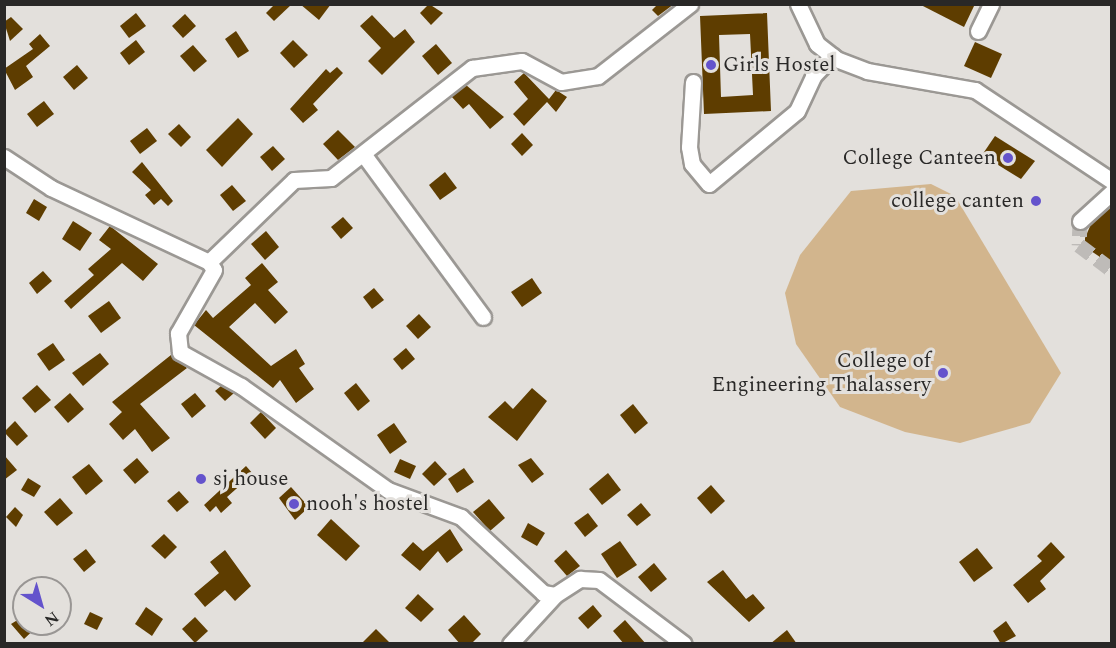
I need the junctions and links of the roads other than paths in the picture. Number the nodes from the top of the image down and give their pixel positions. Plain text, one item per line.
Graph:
1 (690, 4) edge
2 (798, 4) edge
3 (991, 4) edge
4 (978, 31) dead end
5 (832, 56) junction
6 (693, 82) dead end
7 (364, 155) junction
8 (4, 157) edge
9 (1112, 181) edge
10 (1112, 192) edge
11 (1080, 221) dead end
12 (209, 261) junction
13 (483, 317) dead end
14 (555, 595) junction
15 (510, 644) edge
16 (684, 644) edge

1 - 7 street
2 - 5 street
3 - 4 street
5 - 6 street
5 - 9 street
7 - 12 street
7 - 13 street
8 - 12 street
10 - 11 street
12 - 14 street
14 - 15 street
14 - 16 street

